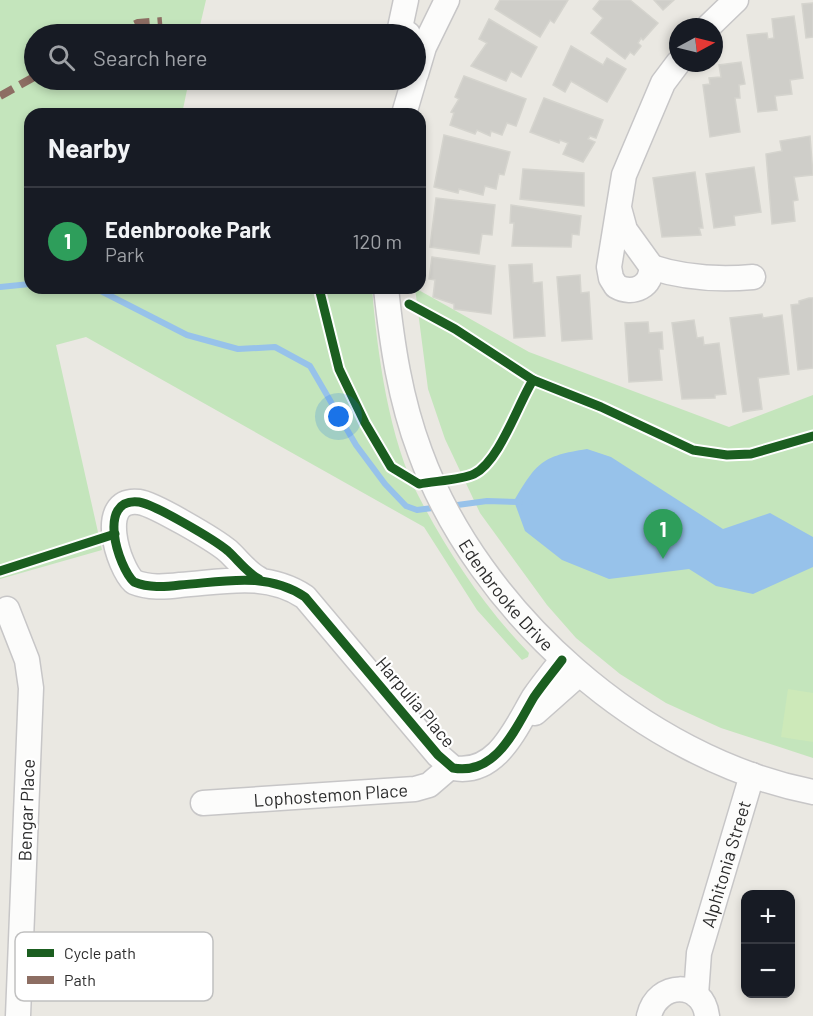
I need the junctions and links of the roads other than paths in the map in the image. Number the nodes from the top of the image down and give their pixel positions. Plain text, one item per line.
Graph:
1 (406, 0) edge
2 (447, 0) edge
3 (736, 0) edge
4 (717, 18) edge
5 (401, 24) edge
6 (426, 28) edge
7 (671, 72) edge
8 (411, 90) edge
9 (406, 108) edge
10 (619, 208) junction
11 (651, 267) junction
12 (753, 277) dead end
13 (387, 294) edge
14 (259, 579) junction
15 (7, 609) dead end
16 (570, 667) junction
17 (450, 767) junction
18 (752, 775) junction
19 (813, 792) edge
20 (203, 803) dead end
21 (21, 932) edge
22 (699, 953) junction
23 (672, 989) junction
24 (19, 1001) edge
25 (706, 1010) edge
26 (644, 1013) edge
27 (18, 1016) edge

1 - 5 street
2 - 6 street
3 - 4 street
7 - 10 street
8 - 9 street
10 - 11 street
10 - 11 street
11 - 12 street
13 - 16 street, Edenbrooke Drive
14 - 14 street, Harpulia Place
14 - 17 street, Harpulia Place
15 - 21 street, Bengar Place
16 - 17 street, Harpulia Place
16 - 18 street, Edenbrooke Drive
17 - 20 street, Lophostemon Place
18 - 19 street, Edenbrooke Drive
18 - 22 street, Alphitonia Street
22 - 23 street, Alphitonia Street
22 - 25 street, Alphitonia Street
23 - 25 street
23 - 26 street, Alphitonia Street
24 - 27 street, Bengar Place

